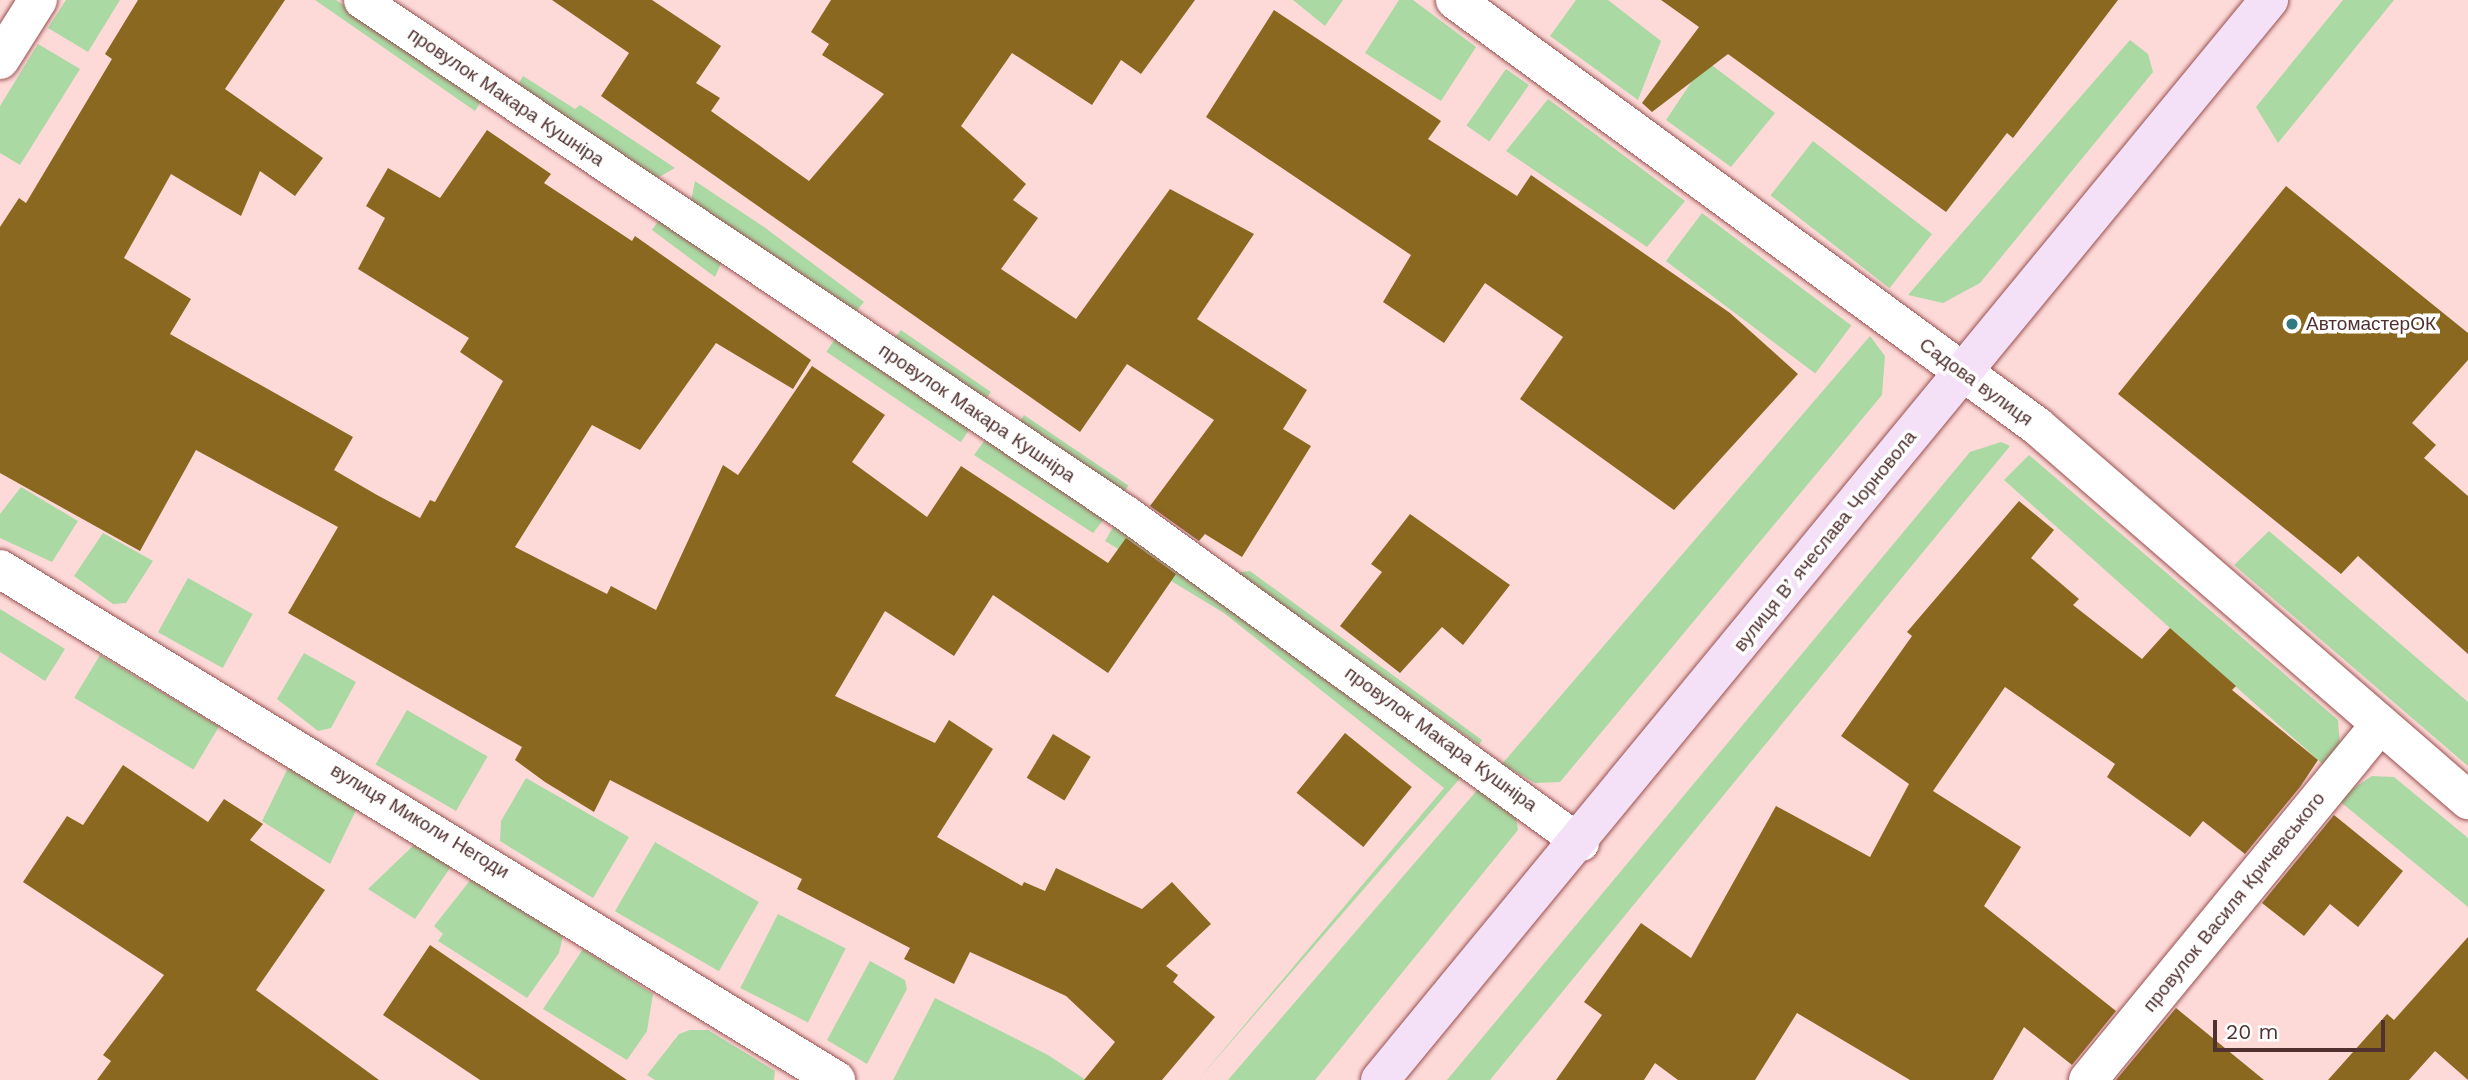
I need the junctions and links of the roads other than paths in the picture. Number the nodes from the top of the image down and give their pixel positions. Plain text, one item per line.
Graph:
1 (38, 0) edge
2 (361, 0) edge
3 (1455, 0) edge
4 (2269, 0) edge
5 (0, 60) edge
6 (1961, 373) junction
7 (0, 569) edge
8 (2379, 724) junction
9 (2468, 800) edge
10 (1581, 844) junction
11 (836, 1080) edge
12 (1380, 1080) edge
13 (2088, 1080) edge

1 - 5 street
2 - 10 lane, провулок Макара Кушніра
3 - 6 street, Садова вулиця
4 - 6 main road, вулиця Вʼячеслава Чорновола
6 - 8 street, Садова вулиця
6 - 10 main road, вулиця Вʼячеслава Чорновола
7 - 11 street, вулиця Миколи Негоди
8 - 9 street, Садова вулиця
8 - 13 street, провулок Василя Кричевського
10 - 12 main road, вулиця Вʼячеслава Чорновола

